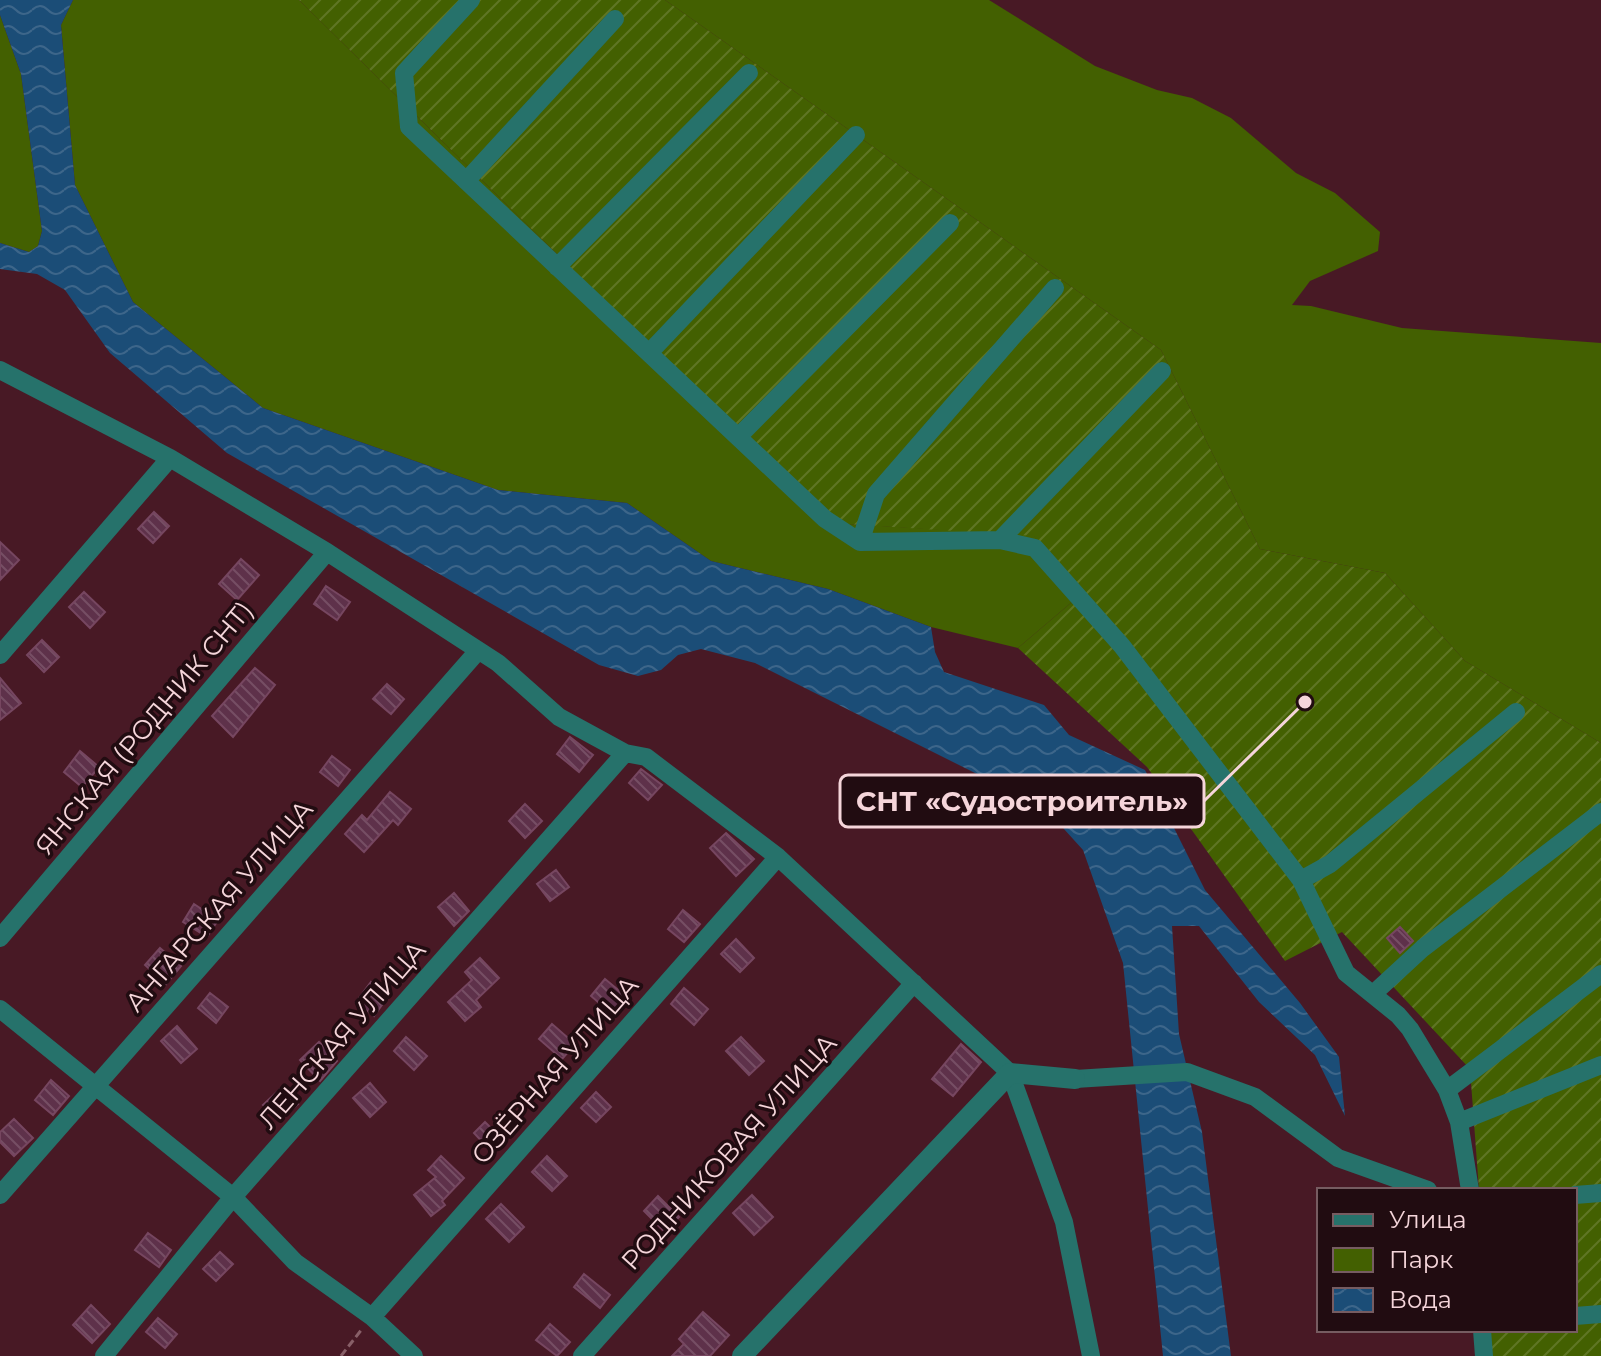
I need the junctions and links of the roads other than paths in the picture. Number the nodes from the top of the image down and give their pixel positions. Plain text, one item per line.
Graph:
1 (471, 0) edge
2 (615, 19) dead end
3 (749, 73) dead end
4 (856, 135) dead end
5 (466, 181) junction
6 (950, 223) dead end
7 (557, 267) junction
8 (1055, 288) dead end
9 (649, 353) junction
10 (1162, 371) dead end
11 (1, 373) edge
12 (738, 437) junction
13 (170, 458) junction
14 (1000, 540) junction
15 (860, 542) junction
16 (327, 552) junction
17 (477, 652) junction
18 (0, 655) edge
19 (1516, 712) dead end
20 (625, 753) junction
21 (1601, 812) edge
22 (778, 857) junction
23 (1301, 880) junction
24 (0, 938) edge
25 (1601, 974) edge
26 (914, 983) junction
27 (1373, 994) junction
28 (0, 1009) edge
29 (1601, 1065) edge
30 (1010, 1073) junction
31 (1075, 1079) joint
32 (94, 1086) junction
33 (1447, 1090) junction
34 (1459, 1122) junction
35 (1422, 1188) edge
36 (1470, 1188) edge
37 (1601, 1193) edge
38 (0, 1195) edge
39 (1577, 1195) edge
40 (233, 1197) junction
41 (1601, 1314) edge
42 (1577, 1316) edge
43 (372, 1317) junction
44 (1482, 1332) edge
45 (104, 1356) edge
46 (414, 1356) edge
47 (582, 1356) edge
48 (742, 1356) edge
49 (1091, 1356) edge
50 (1484, 1356) edge

1 - 5 street
2 - 5 street
3 - 7 street
4 - 9 street
5 - 7 street
6 - 12 street
7 - 9 street
8 - 15 street
9 - 12 street
10 - 14 street
11 - 13 street
12 - 15 street
13 - 16 street
13 - 18 street
14 - 15 street
14 - 23 street
16 - 17 street
16 - 24 street, ЯНСКАЯ (РОДНИК СНТ)
17 - 20 street
17 - 32 street, АНГАРСКАЯ УЛИЦА
19 - 23 street
20 - 22 street
20 - 40 street, ЛЕНСКАЯ УЛИЦА
21 - 27 street
22 - 26 street
22 - 43 street, ОЗЁРНАЯ УЛИЦА
23 - 27 street
25 - 33 street
26 - 30 street
26 - 47 street, РОДНИКОВАЯ УЛИЦА
27 - 33 street
28 - 32 street
29 - 34 street
30 - 31 street
30 - 48 street
30 - 49 street
31 - 35 street
32 - 38 street, АНГАРСКАЯ УЛИЦА
32 - 40 street
33 - 34 street
34 - 36 street
37 - 39 street
40 - 43 street
40 - 45 street, ЛЕНСКАЯ УЛИЦА
41 - 42 street
43 - 46 street
44 - 50 street

